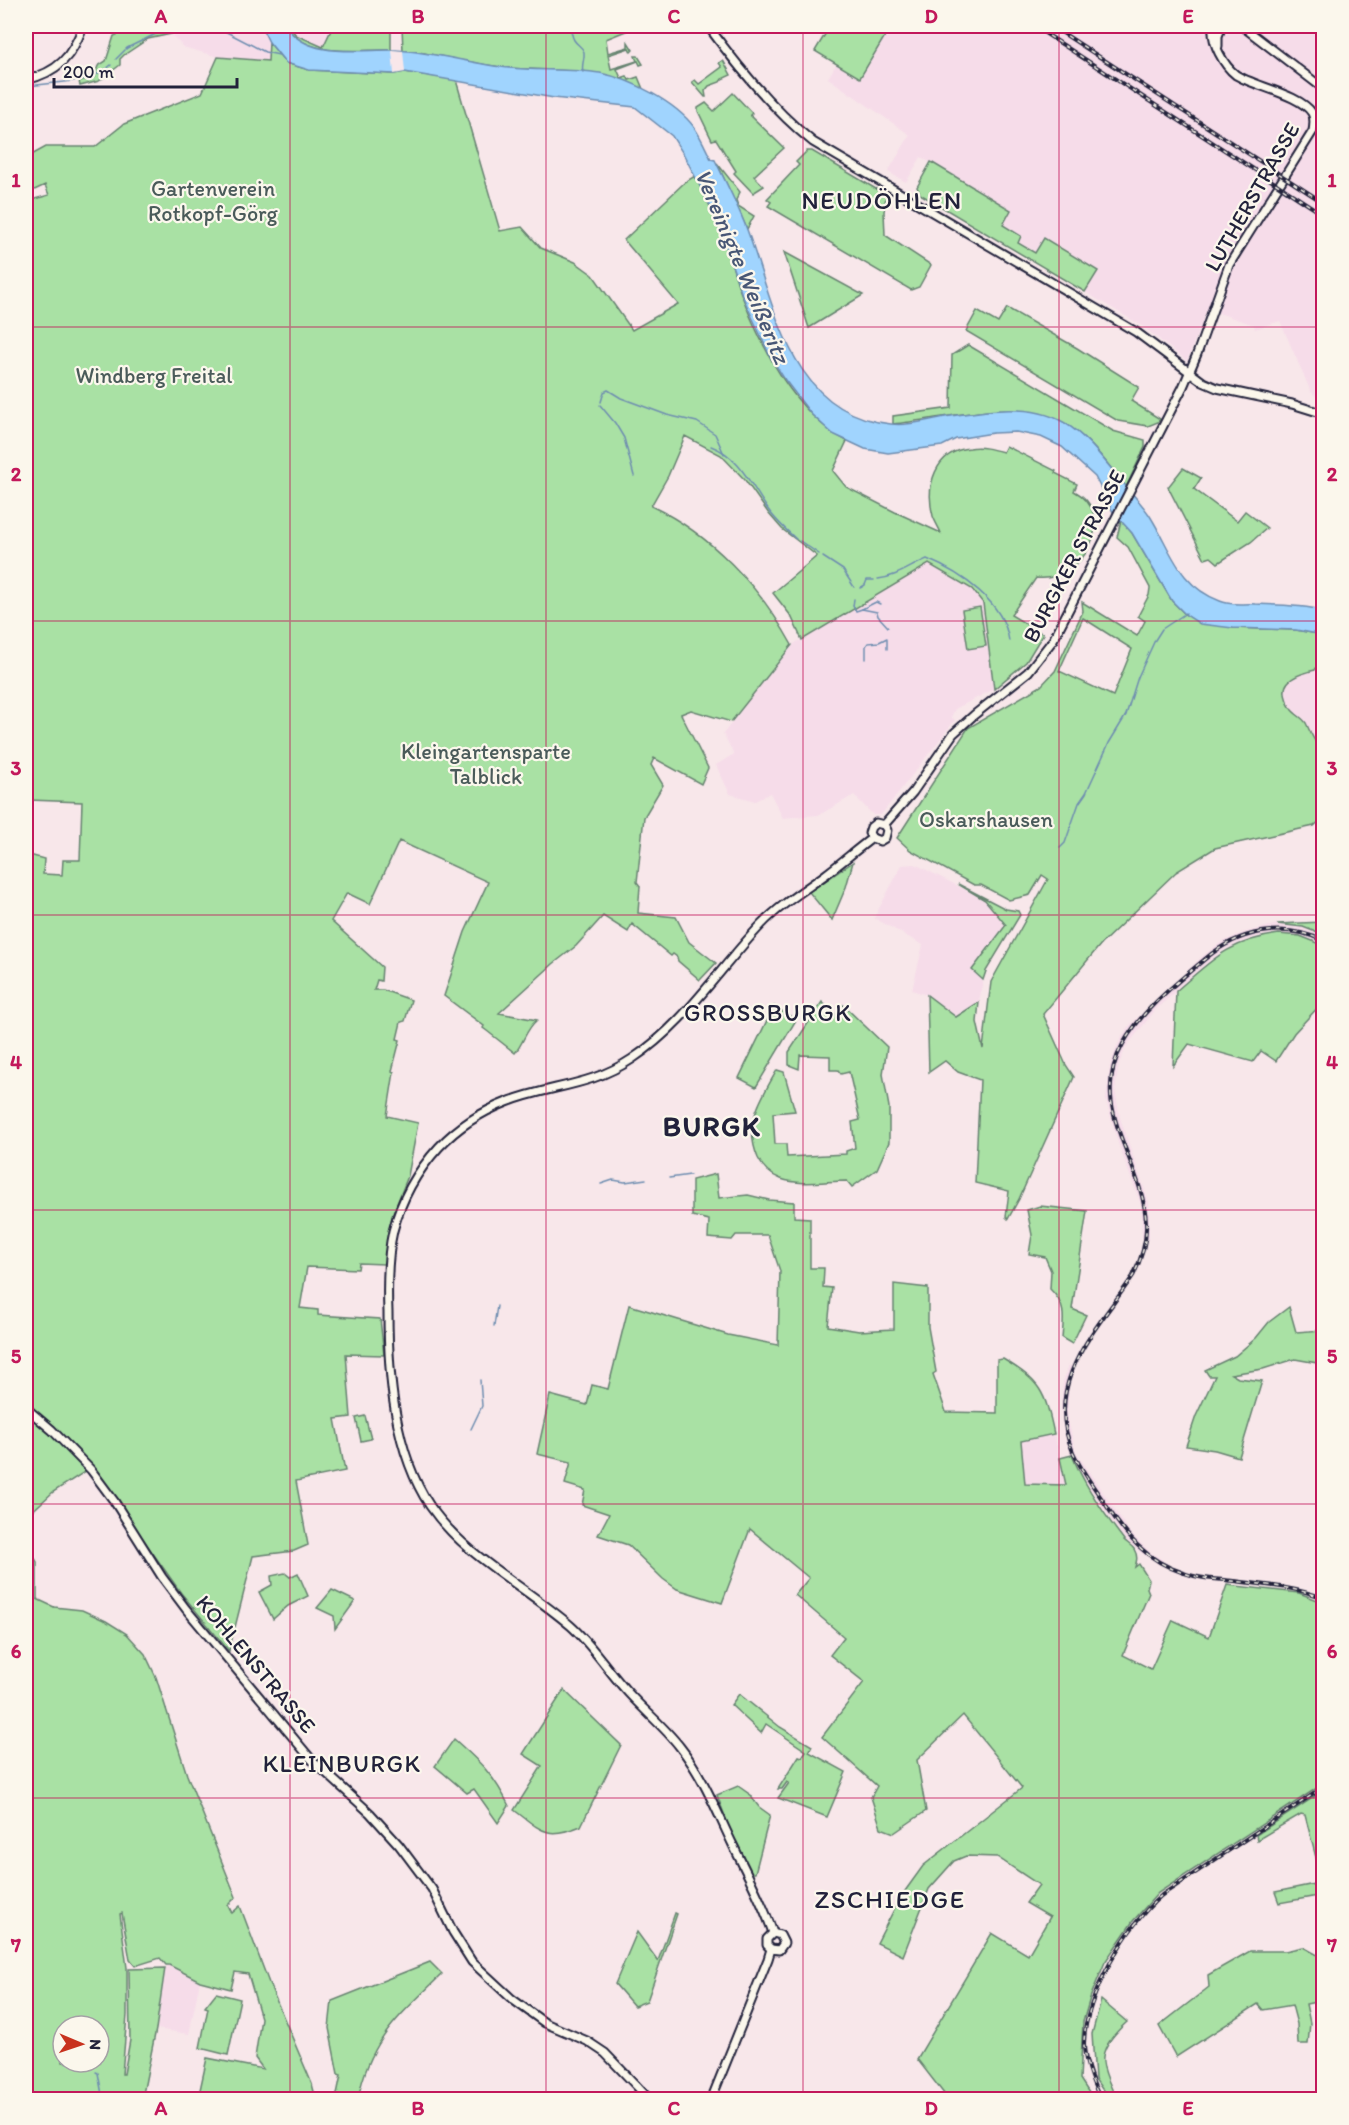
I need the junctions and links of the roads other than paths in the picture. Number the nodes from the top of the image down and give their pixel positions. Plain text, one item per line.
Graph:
1 (83, 26) edge
2 (708, 26) edge
3 (1214, 26) edge
4 (1222, 26) edge
5 (1242, 26) edge
6 (1218, 51) junction
7 (26, 80) edge
8 (1323, 89) edge
9 (1189, 374) junction
10 (1323, 414) edge
11 (884, 825) junction
12 (872, 838) junction
13 (26, 1408) edge
14 (773, 1933) junction
15 (771, 1949) junction
16 (650, 2100) edge
17 (711, 2100) edge

1 - 7 main road
2 - 9 main road
3 - 6 main road, LUTHERSTRASSE
4 - 6 main road
5 - 8 main road
6 - 9 main road, LUTHERSTRASSE
9 - 10 main road
9 - 11 main road, BURGKER STRASSE
11 - 12 main road, BURGKER STRASSE
11 - 12 main road, BURGKER STRASSE
12 - 14 main road, BURGKER STRASSE
13 - 16 main road, KOHLENSTRASSE
14 - 15 main road, BURGKER STRASSE
14 - 15 main road, BURGKER STRASSE
15 - 17 main road, BURGKER STRASSE

